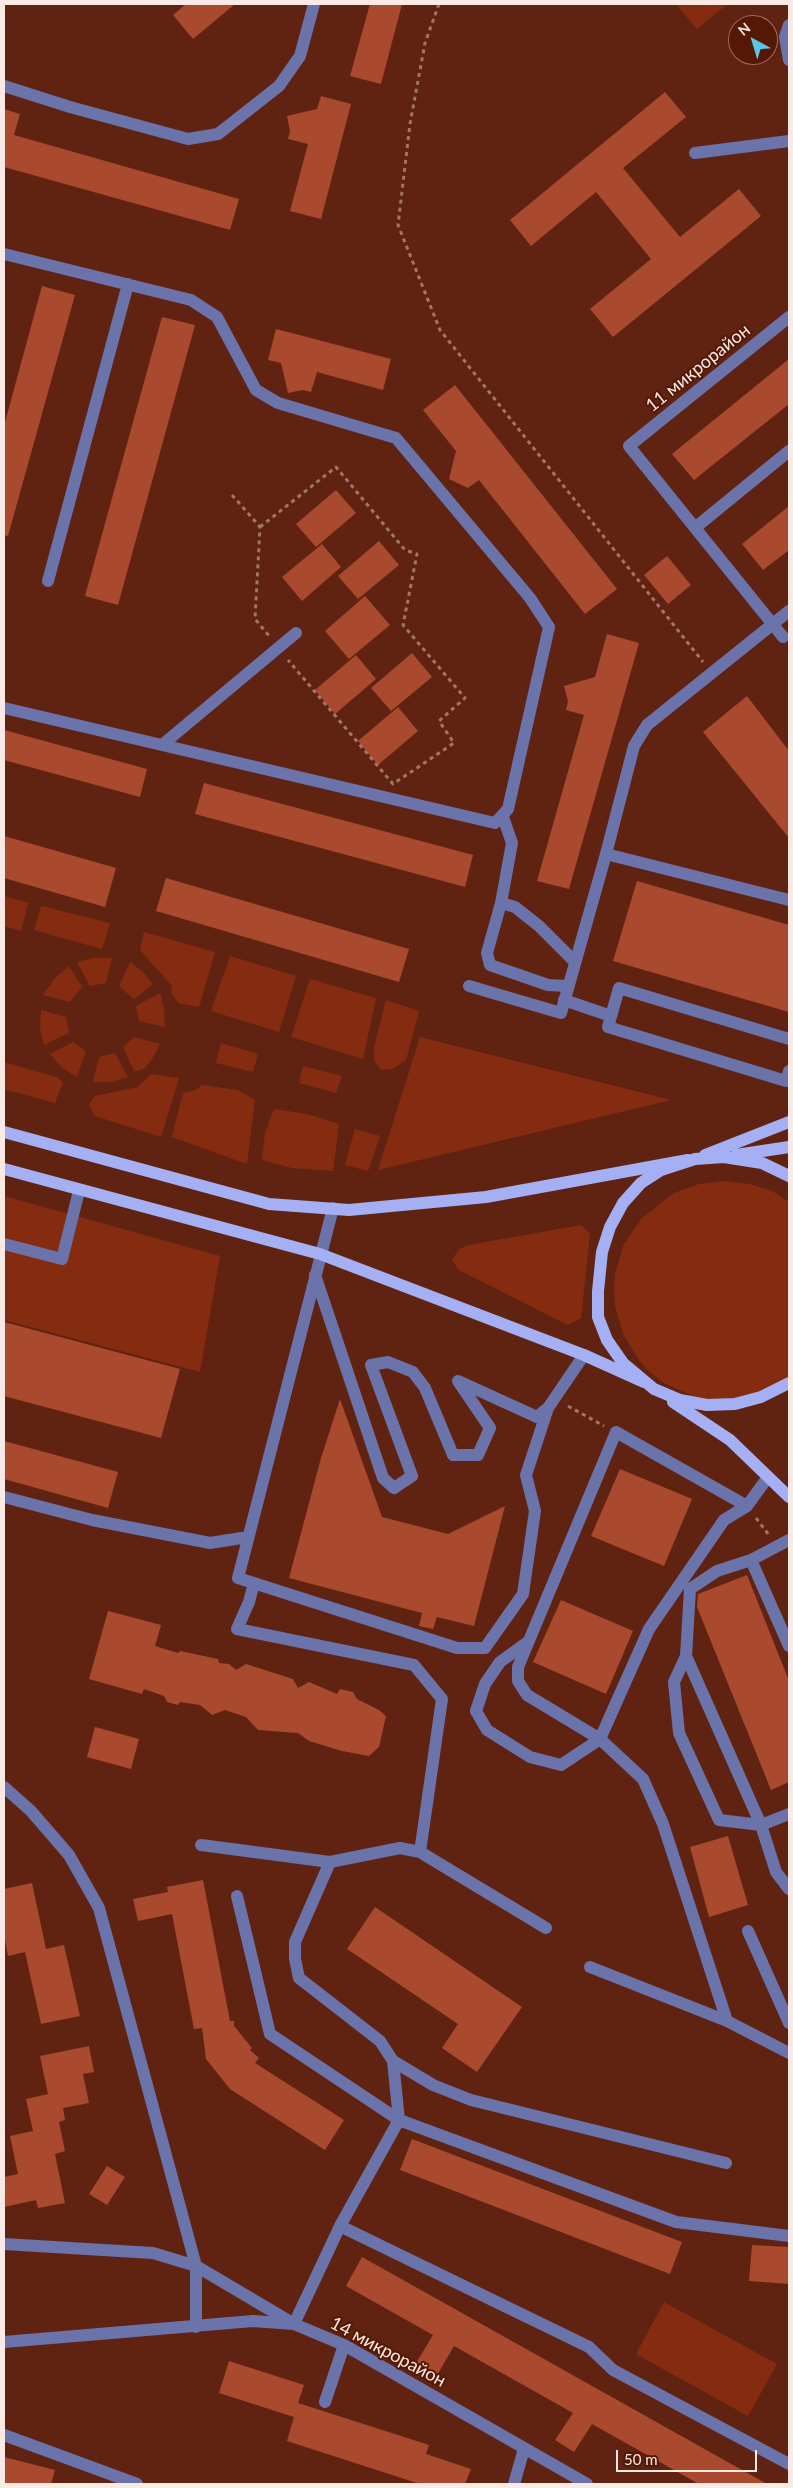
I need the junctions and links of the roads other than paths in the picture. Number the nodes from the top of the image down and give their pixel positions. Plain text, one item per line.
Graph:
1 (314, 4) edge
2 (789, 25) edge
3 (789, 60) edge
4 (4, 86) edge
5 (789, 141) edge
6 (695, 153) dead end
7 (4, 254) edge
8 (128, 284) junction
9 (789, 317) edge
10 (789, 451) edge
11 (696, 527) junction
12 (48, 581) dead end
13 (789, 611) edge
14 (773, 625) junction
15 (296, 633) dead end
16 (783, 637) dead end
17 (4, 708) edge
18 (162, 745) junction
19 (503, 817) junction
20 (606, 854) junction
21 (789, 900) edge
22 (501, 903) junction
23 (574, 961) junction
24 (469, 986) dead end
25 (567, 986) junction
26 (564, 1000) junction
27 (611, 1016) junction
28 (789, 1039) edge
29 (789, 1071) edge
30 (789, 1122) edge
31 (4, 1132) edge
32 (789, 1148) edge
33 (724, 1157) junction
34 (691, 1160) junction
35 (4, 1170) edge
36 (789, 1176) edge
37 (79, 1191) junction
38 (333, 1208) junction
39 (4, 1244) edge
40 (320, 1254) junction
41 (315, 1275) junction
42 (584, 1355) junction
43 (789, 1383) edge
44 (649, 1386) junction
45 (551, 1403) junction
46 (768, 1477) junction
47 (4, 1497) edge
48 (789, 1497) edge
49 (747, 1506) junction
50 (248, 1537) junction
51 (789, 1540) edge
52 (751, 1560) junction
53 (254, 1582) junction
54 (531, 1639) junction
55 (789, 1646) edge
56 (686, 1656) junction
57 (600, 1739) junction
58 (4, 1787) edge
59 (789, 1814) edge
60 (761, 1825) junction
61 (201, 1845) dead end
62 (420, 1852) junction
63 (330, 1862) junction
64 (789, 1889) edge
65 (237, 1896) dead end
66 (546, 1928) dead end
67 (748, 1931) dead end
68 (590, 1967) dead end
69 (727, 2021) junction
70 (789, 2024) edge
71 (789, 2053) edge
72 (393, 2061) junction
73 (399, 2120) junction
74 (726, 2163) dead end
75 (340, 2226) junction
76 (789, 2236) edge
77 (4, 2244) edge
78 (196, 2266) junction
79 (294, 2324) junction
80 (196, 2327) junction
81 (4, 2342) edge
82 (344, 2345) junction
83 (325, 2402) dead end
84 (4, 2435) edge
85 (524, 2449) junction
86 (789, 2464) edge
87 (137, 2484) edge
88 (514, 2484) edge
89 (587, 2484) edge

1 - 4 street
2 - 3 street
5 - 6 street
7 - 8 street
8 - 12 street
8 - 19 street
9 - 11 street, 11 микрорайон
10 - 11 street
11 - 14 street
13 - 14 street
14 - 16 street
14 - 20 street
15 - 18 street
17 - 18 street
18 - 19 street
19 - 22 street
20 - 21 street
20 - 23 street
22 - 23 street
22 - 25 street
23 - 25 street
24 - 26 street
25 - 26 street
26 - 27 street
27 - 28 street
27 - 29 street
30 - 34 main road
31 - 38 main road
32 - 33 main road
33 - 34 main road
33 - 36 main road
34 - 38 main road
34 - 44 main road
35 - 37 main road
37 - 39 street
37 - 40 main road
38 - 40 street
40 - 41 street
40 - 42 main road
41 - 45 street
41 - 50 street
42 - 44 main road
42 - 45 street
43 - 44 main road
44 - 46 main road
45 - 53 street
46 - 48 main road
46 - 49 street
47 - 50 street
49 - 54 street
49 - 57 street
50 - 53 street
51 - 52 street
52 - 55 street
52 - 56 street
53 - 62 street
54 - 57 street
54 - 57 street
56 - 60 street
56 - 60 street
57 - 69 street
58 - 78 street
59 - 60 street
60 - 64 street
61 - 63 street
62 - 63 street
62 - 66 street
63 - 72 street
65 - 73 street
67 - 70 street
68 - 69 street
69 - 71 street
72 - 73 street
72 - 74 street
73 - 75 street
73 - 76 street
75 - 79 street
75 - 86 street
77 - 78 street
78 - 79 street
78 - 80 street
79 - 80 street, 14 микрорайон
79 - 82 street, 14 микрорайон
80 - 81 street, 14 микрорайон
82 - 83 street
82 - 85 street, 14 микрорайон
84 - 87 street
85 - 88 street
85 - 89 street, 14 микрорайон

